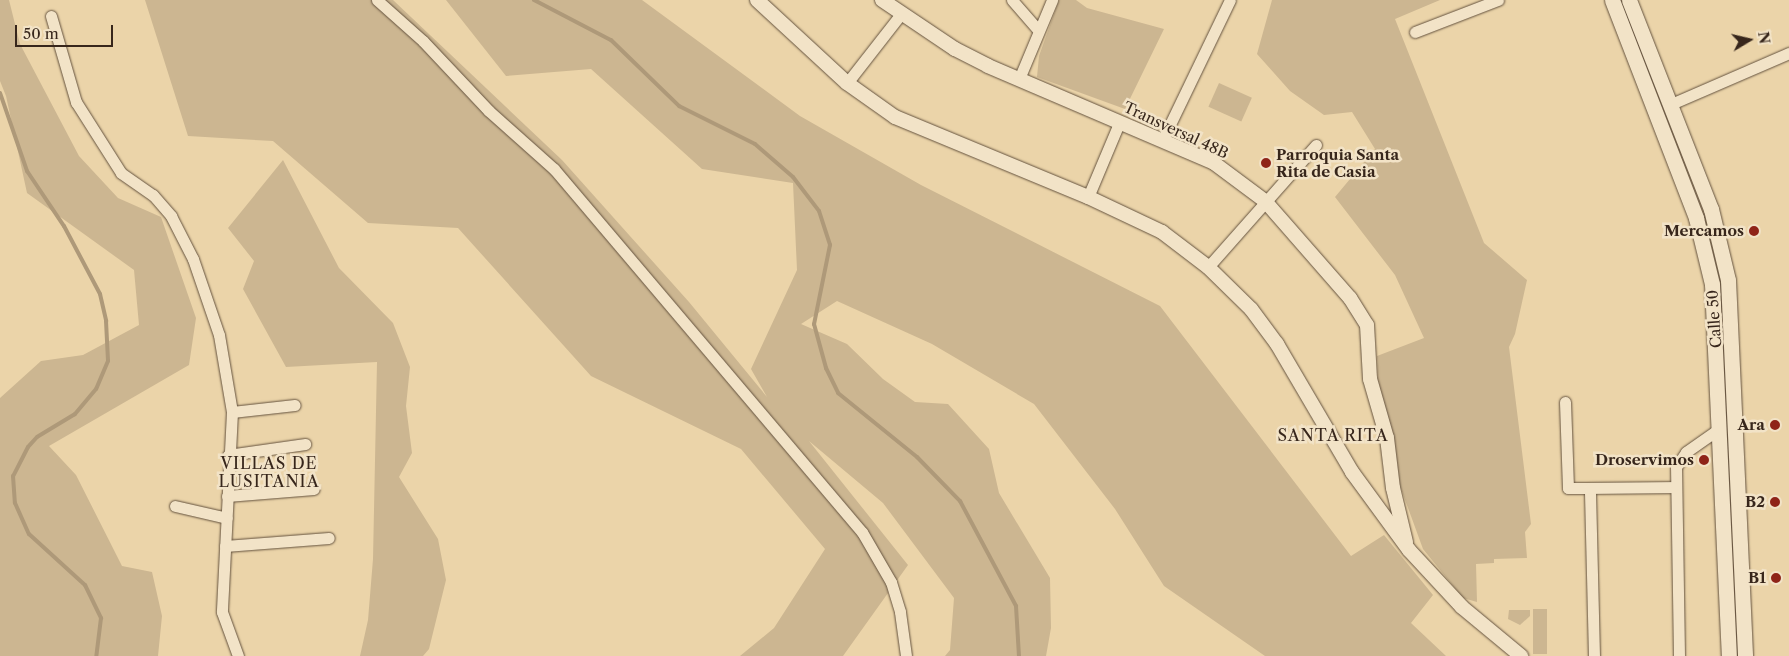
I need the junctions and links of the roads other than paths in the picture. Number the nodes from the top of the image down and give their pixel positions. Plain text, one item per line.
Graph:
1 (376, 0) edge
2 (757, 0) edge
3 (882, 0) edge
4 (1012, 0) edge
5 (1052, 0) edge
6 (1230, 0) edge
7 (1498, 0) edge
8 (1612, 0) edge
9 (1629, 0) edge
10 (1473, 4) edge
11 (901, 14) junction
12 (51, 16) dead end
13 (1038, 30) junction
14 (1415, 32) dead end
15 (1789, 53) edge
16 (1018, 79) junction
17 (847, 83) junction
18 (1671, 104) junction
19 (1120, 121) junction
20 (1163, 139) junction
21 (1316, 145) dead end
22 (1088, 197) junction
23 (1265, 200) junction
24 (1208, 267) junction
25 (1565, 402) dead end
26 (295, 405) dead end
27 (232, 412) junction
28 (1719, 429) junction
29 (305, 444) dead end
30 (228, 455) junction
31 (1590, 488) junction
32 (1674, 488) junction
33 (314, 489) dead end
34 (227, 496) junction
35 (175, 506) dead end
36 (227, 518) junction
37 (329, 538) dead end
38 (225, 546) junction
39 (1409, 550) junction
40 (238, 656) edge
41 (906, 656) edge
42 (1521, 656) edge
43 (1594, 656) edge
44 (1679, 656) edge
45 (1729, 656) edge
46 (1745, 656) edge

1 - 41 street
2 - 17 street
3 - 11 street, Transversal 48B
4 - 13 street
5 - 13 street
6 - 20 street
7 - 10 street
8 - 28 main road, Calle 50
9 - 18 main road, Calle 50
10 - 14 street
11 - 16 street, Transversal 48B
11 - 17 street
12 - 27 street
13 - 16 street
15 - 18 street
16 - 19 street, Transversal 48B
17 - 22 street
18 - 46 main road, Calle 50
19 - 20 street, Transversal 48B
19 - 22 street
20 - 23 street, Transversal 48B
21 - 23 street
22 - 24 street
23 - 24 street
23 - 39 street, Transversal 48B
24 - 39 street
25 - 31 street
26 - 27 street
27 - 30 street
28 - 32 street
28 - 45 main road, Calle 50
29 - 30 street
30 - 34 street
31 - 32 street
31 - 43 street
32 - 44 street
33 - 34 street
34 - 36 street
35 - 36 street
36 - 38 street
37 - 38 street
38 - 40 street
39 - 42 street

